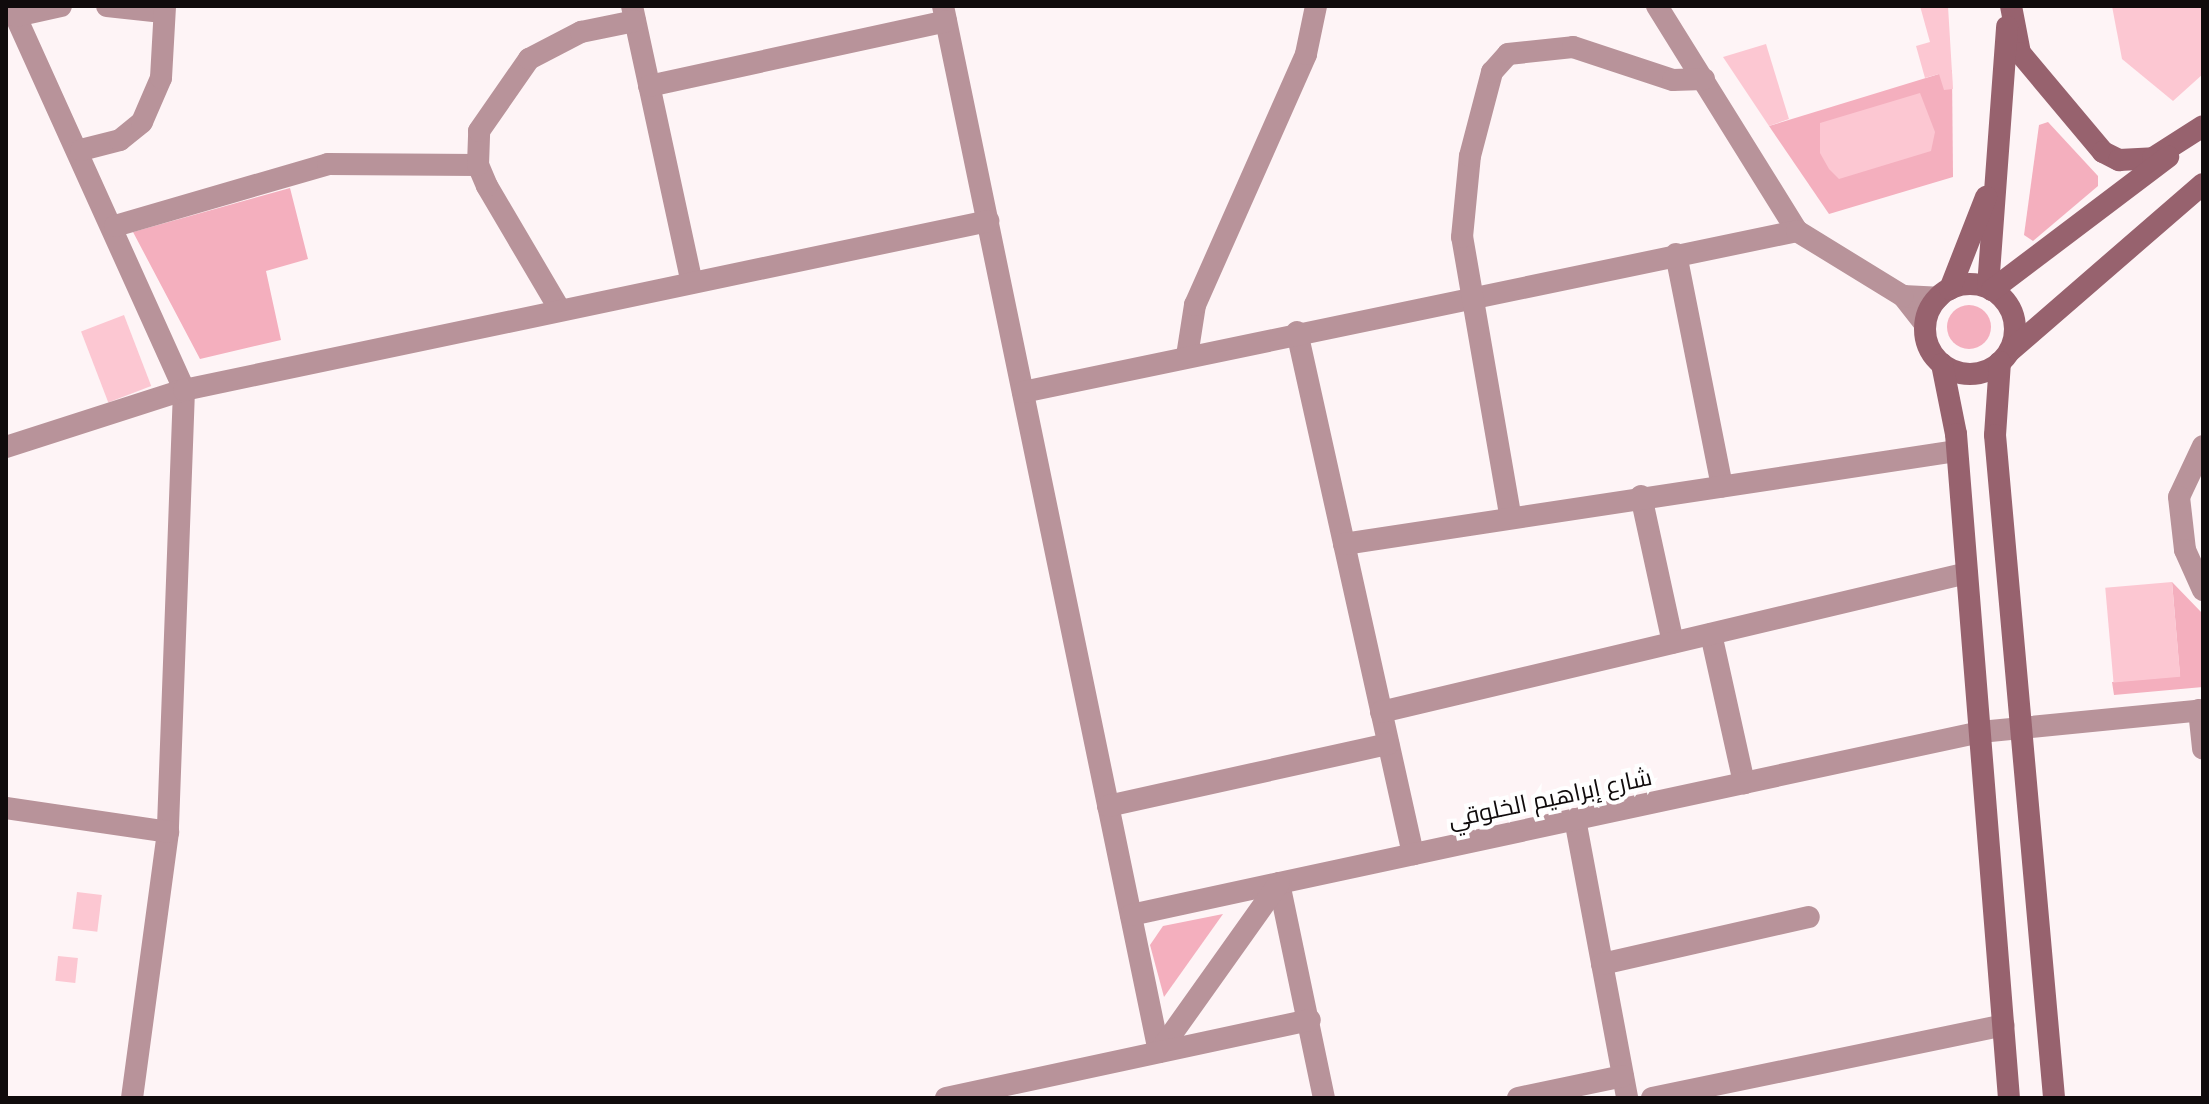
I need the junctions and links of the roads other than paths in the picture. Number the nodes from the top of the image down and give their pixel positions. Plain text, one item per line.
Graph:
1 (61, 6) edge
2 (107, 6) edge
3 (1316, 6) edge
4 (1657, 6) edge
5 (2010, 6) edge
6 (164, 9) edge
7 (14, 11) edge
8 (633, 13) edge
9 (945, 14) edge
10 (1704, 79) junction
11 (649, 86) junction
12 (2203, 127) edge
13 (81, 150) junction
14 (478, 165) junction
15 (1994, 177) junction
16 (2203, 184) edge
17 (988, 221) junction
18 (115, 226) junction
19 (1797, 231) junction
20 (1676, 254) junction
21 (692, 283) junction
22 (1990, 289) junction
23 (1944, 293) junction
24 (1903, 296) junction
25 (1471, 297) junction
26 (560, 310) junction
27 (1925, 324) junction
28 (1297, 332) junction
29 (1187, 356) junction
30 (2004, 357) junction
31 (1942, 364) junction
32 (184, 390) junction
33 (1023, 392) junction
34 (2203, 446) edge
35 (6, 447) edge
36 (1957, 451) junction
37 (1722, 486) junction
38 (1641, 496) junction
39 (1510, 514) junction
40 (1344, 544) junction
41 (1967, 573) junction
42 (2203, 590) edge
43 (1711, 634) junction
44 (1673, 643) junction
45 (2201, 710) edge
46 (1381, 712) junction
47 (2021, 725) junction
48 (1980, 732) junction
49 (1388, 744) junction
50 (2203, 749) edge
51 (1744, 783) junction
52 (1108, 806) junction
53 (6, 808) edge
54 (1575, 819) junction
55 (168, 832) junction
56 (1413, 854) junction
57 (1279, 883) junction
58 (1131, 915) junction
59 (1809, 917) dead end
60 (1602, 964) junction
61 (1310, 1020) junction
62 (2003, 1025) junction
63 (1159, 1052) junction
64 (1625, 1087) edge
65 (1046, 1088) edge
66 (132, 1098) edge
67 (946, 1098) edge
68 (1324, 1098) edge
69 (1518, 1098) edge
70 (1652, 1098) edge
71 (2009, 1098) edge
72 (2054, 1098) edge

1 - 7 street
2 - 6 street
3 - 29 street
4 - 10 street
5 - 12 main road
5 - 15 main road
6 - 13 street
7 - 13 street
8 - 11 street
8 - 14 street
9 - 11 street
9 - 17 street
10 - 19 street
10 - 25 street
11 - 21 street
12 - 22 main road
13 - 18 street
14 - 18 street
14 - 26 street
15 - 22 main road
15 - 23 main road
16 - 30 main road
17 - 21 street
17 - 33 street
18 - 32 street
19 - 20 street
19 - 24 street
20 - 25 street
20 - 37 street
21 - 26 street
22 - 23 main road
22 - 30 main road
23 - 24 street
23 - 27 main road
24 - 27 street
25 - 28 street
25 - 39 street
26 - 32 street
27 - 31 main road
28 - 29 street
28 - 40 street
29 - 33 street
30 - 31 main road
30 - 47 main road
31 - 36 main road
32 - 35 street
32 - 55 street
33 - 52 street
34 - 42 street
36 - 37 street
36 - 41 main road
37 - 38 street
38 - 39 street
38 - 44 street
39 - 40 street
40 - 46 street
41 - 43 street
41 - 48 main road
43 - 44 street
43 - 51 street
44 - 46 street
45 - 47 street, شارع إبراهيم الخلوقي
45 - 50 street
46 - 49 street
47 - 48 street, شارع إبراهيم الخلوقي
47 - 72 main road
48 - 51 street, شارع إبراهيم الخلوقي
48 - 62 main road
49 - 52 street
49 - 56 street
51 - 54 street, شارع إبراهيم الخلوقي
52 - 58 street
53 - 55 street
54 - 56 street, شارع إبراهيم الخلوقي
54 - 60 street
55 - 66 street
56 - 57 street, شارع إبراهيم الخلوقي
57 - 58 street, شارع إبراهيم الخلوقي
57 - 61 street
57 - 63 street
58 - 63 street
59 - 60 street
60 - 64 street
61 - 63 street
61 - 68 street
62 - 70 street
62 - 71 main road
63 - 65 street
64 - 69 street
65 - 67 street

